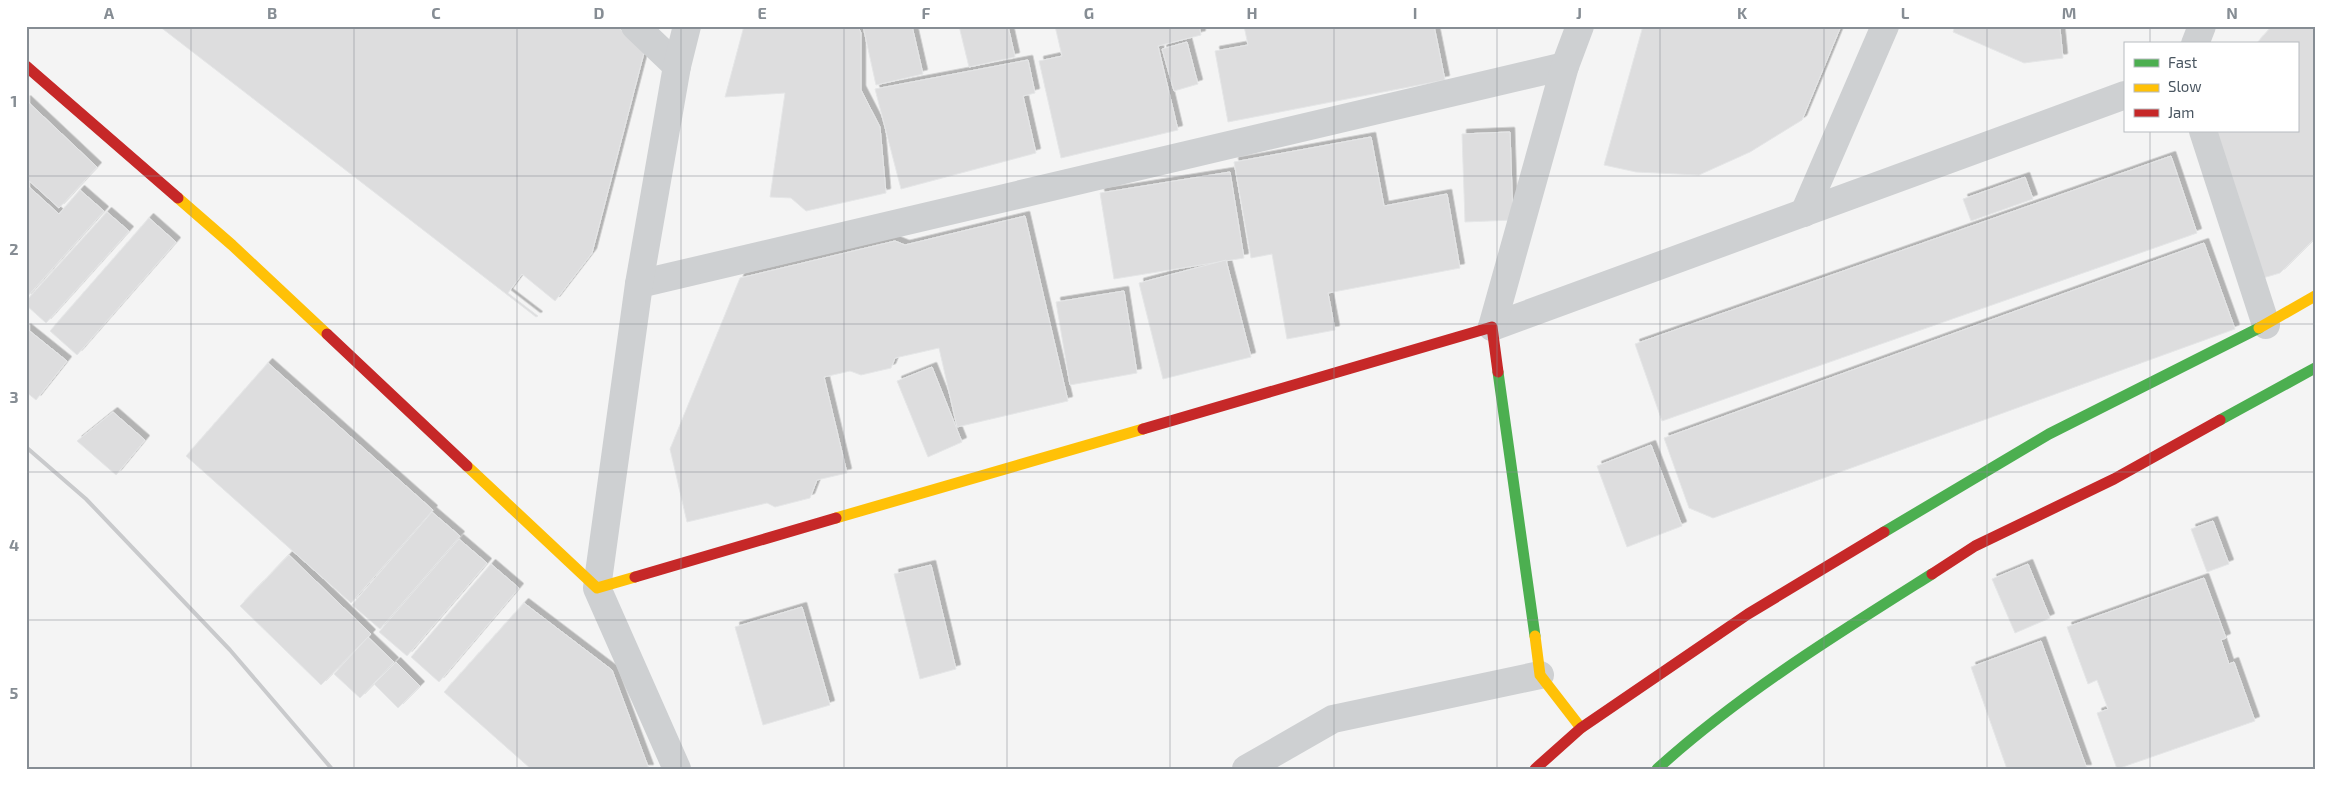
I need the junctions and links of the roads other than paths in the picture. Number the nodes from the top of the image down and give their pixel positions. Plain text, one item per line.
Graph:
1 (635, 26) edge
2 (687, 26) edge
3 (1580, 26) edge
4 (1885, 26) edge
5 (2202, 26) edge
6 (2197, 42) edge
7 (26, 66) edge
8 (677, 66) junction
9 (1565, 66) junction
10 (2124, 95) edge
11 (2203, 132) edge
12 (1804, 213) junction
13 (639, 284) junction
14 (2315, 296) edge
15 (2266, 325) junction
16 (1492, 327) junction
17 (2315, 368) edge
18 (597, 588) junction
19 (1540, 675) junction
20 (1581, 728) junction
21 (1663, 766) edge
22 (677, 769) edge
23 (1246, 769) edge
24 (1535, 769) edge

1 - 8 street
2 - 8 street
3 - 9 street
4 - 12 street
5 - 6 street
7 - 18 street
8 - 13 street
9 - 13 street
9 - 16 street
10 - 12 street
11 - 15 street
12 - 16 street
13 - 18 street
14 - 15 street
15 - 20 street
16 - 18 street
16 - 19 street
17 - 21 street
18 - 22 street
19 - 20 street
19 - 23 street
20 - 24 street

